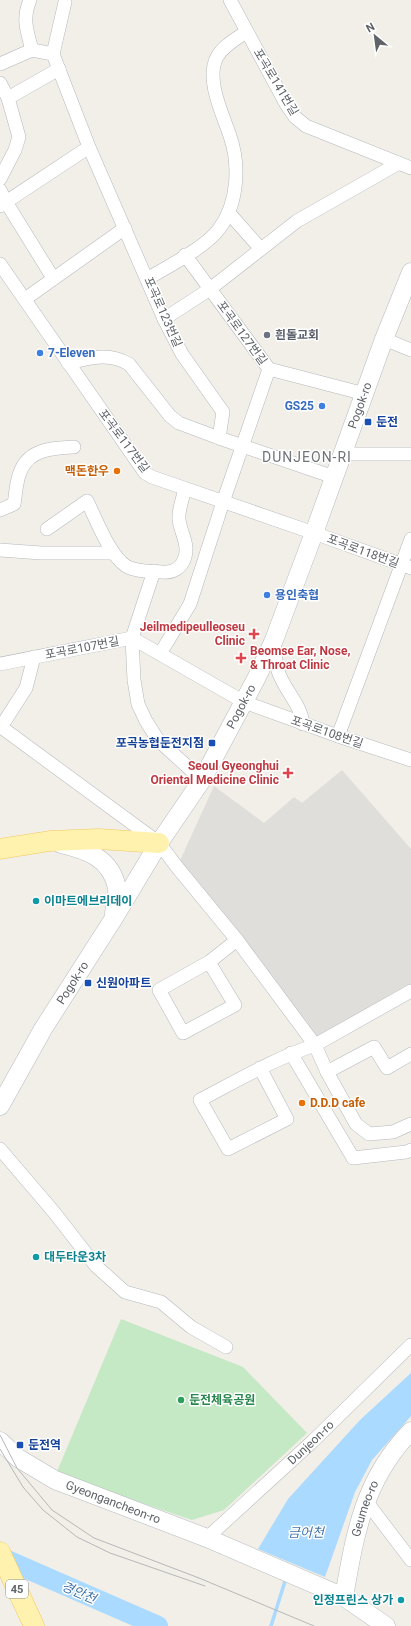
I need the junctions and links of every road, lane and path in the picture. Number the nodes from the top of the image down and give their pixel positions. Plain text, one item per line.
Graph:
1 (30, 0) edge
2 (230, 0) edge
3 (65, 2) dead end
4 (246, 32) junction
5 (32, 50) junction
6 (53, 54) junction
7 (0, 64) edge
8 (59, 69) junction
9 (0, 83) edge
10 (8, 98) junction
11 (89, 147) junction
12 (405, 165) edge
13 (0, 180) edge
14 (2, 200) edge
15 (229, 213) junction
16 (125, 228) junction
17 (260, 248) junction
18 (186, 255) junction
19 (0, 264) edge
20 (411, 272) edge
21 (52, 278) junction
22 (148, 279) junction
23 (210, 289) junction
24 (25, 299) junction
25 (164, 319) junction
26 (384, 339) junction
27 (411, 350) edge
28 (68, 362) junction
29 (269, 369) junction
30 (365, 394) junction
31 (219, 438) junction
32 (74, 447) dead end
33 (243, 447) junction
34 (342, 454) junction
35 (411, 454) edge
36 (334, 477) junction
37 (185, 489) junction
38 (222, 502) junction
39 (0, 510) edge
40 (47, 529) dead end
41 (314, 533) junction
42 (411, 539) edge
43 (0, 550) edge
44 (113, 553) junction
45 (407, 567) edge
46 (154, 571) junction
47 (132, 638) junction
48 (274, 640) junction
49 (160, 654) junction
50 (34, 657) junction
51 (0, 664) edge
52 (244, 702) junction
53 (303, 724) junction
54 (338, 736) junction
55 (411, 760) edge
56 (202, 780) junction
57 (50, 841) junction
58 (160, 843) junction
59 (0, 849) edge
60 (112, 921) junction
61 (237, 940) junction
62 (209, 962) junction
63 (411, 991) edge
64 (315, 1045) junction
65 (292, 1053) junction
66 (411, 1054) edge
67 (260, 1068) junction
68 (327, 1072) junction
69 (0, 1106) edge
70 (411, 1124) edge
71 (0, 1149) edge
72 (411, 1150) edge
73 (411, 1344) edge
74 (226, 1346) dead end
75 (411, 1431) edge
76 (0, 1441) edge
77 (366, 1501) junction
78 (206, 1538) junction
79 (0, 1552) edge
80 (411, 1560) edge
81 (344, 1597) junction
82 (34, 1626) edge
83 (386, 1626) edge

1 - 5 street
2 - 4 street, 포곡로141번길
3 - 6 street
4 - 12 street, 포곡로141번길
4 - 15 street
5 - 6 street
5 - 7 street
6 - 8 street, 포곡로123번길
8 - 10 street
8 - 11 street, 포곡로123번길
9 - 10 street
10 - 13 street
11 - 14 street
11 - 16 street, 포곡로123번길
12 - 17 street
14 - 21 street
15 - 17 street
15 - 18 street
16 - 21 street
16 - 22 street, 포곡로123번길
17 - 23 street
18 - 22 street
18 - 23 street, 포곡로127번길
19 - 24 street, 포곡로117번길
20 - 26 street, Pogok-ro
21 - 24 street
22 - 25 street, 포곡로123번길
23 - 25 street
23 - 29 street, 포곡로127번길
24 - 28 street, 포곡로117번길
25 - 31 street, 포곡로123번길
26 - 27 street
26 - 30 street, Pogok-ro
28 - 31 street
28 - 37 street, 포곡로117번길
29 - 30 street, 포곡로127번길
29 - 33 street
30 - 34 street, Pogok-ro
31 - 33 street
32 - 39 street
33 - 36 street
33 - 38 street
34 - 35 street
34 - 36 street, Pogok-ro
36 - 41 street, Pogok-ro
37 - 38 street, 포곡로117번길
37 - 46 street
38 - 41 street, 포곡로117번길
38 - 49 street
40 - 44 street
41 - 45 street, 포곡로118번길
41 - 48 street, Pogok-ro
42 - 45 street
43 - 44 street
44 - 46 street
45 - 54 street
46 - 47 street
47 - 49 street, 포곡로107번길
47 - 50 street, 포곡로107번길
47 - 56 street
48 - 52 street, Pogok-ro
48 - 53 street
49 - 52 street, 포곡로107번길
50 - 51 street, 포곡로107번길
50 - 58 street
52 - 53 street, 포곡로108번길
52 - 56 street, Pogok-ro
53 - 54 street, 포곡로108번길
54 - 55 street, 포곡로108번길
56 - 58 street, Pogok-ro
57 - 58 main road
57 - 59 main road
57 - 60 street
58 - 60 street, Pogok-ro
58 - 61 street
60 - 69 street, Pogok-ro
61 - 62 street
61 - 64 street
62 - 62 street
63 - 64 street
64 - 65 street
64 - 68 street
65 - 67 street
65 - 72 street
66 - 68 street
67 - 67 street
68 - 70 street
71 - 74 street
73 - 78 street, Dunjeon-ro
75 - 77 street, Geumeo-ro
76 - 78 street, Gyeongancheon-ro
77 - 80 street
77 - 81 street, Geumeo-ro
78 - 81 street, Gyeongancheon-ro
79 - 82 main road, 45
81 - 83 street

